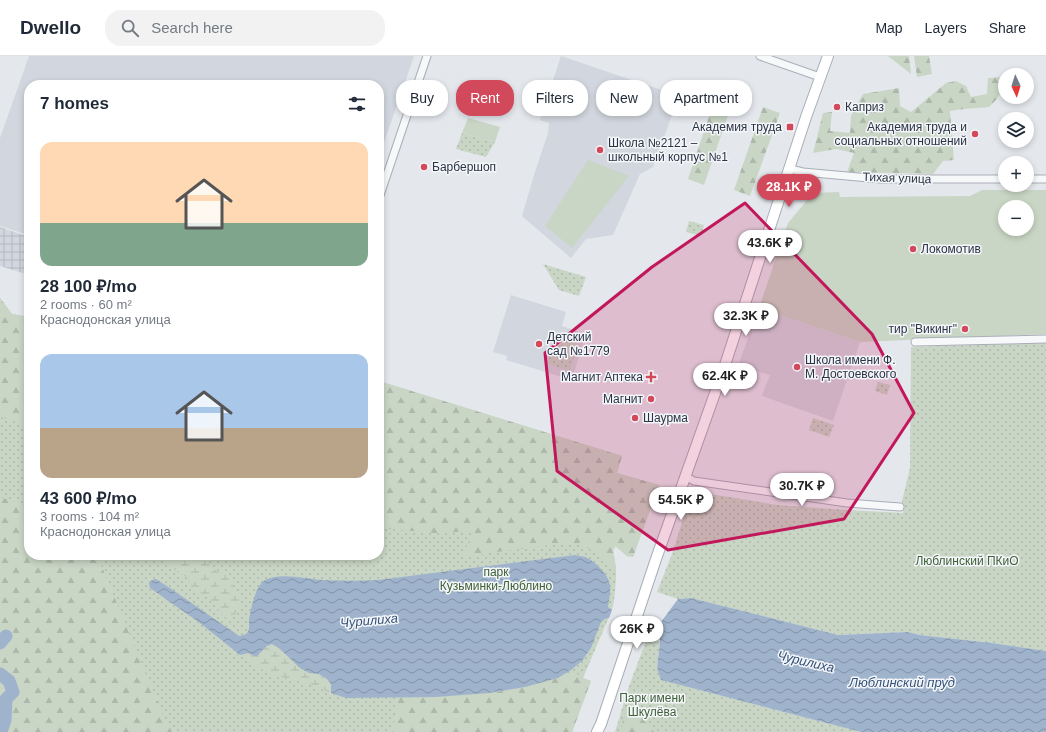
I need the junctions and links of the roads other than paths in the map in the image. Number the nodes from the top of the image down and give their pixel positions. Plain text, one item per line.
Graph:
1 (427, 56) edge
2 (760, 56) edge
3 (828, 56) edge
4 (820, 77) junction
5 (790, 170) junction
6 (998, 179) edge
7 (1034, 179) edge
8 (1046, 179) edge
9 (384, 183) edge
10 (1046, 338) edge
11 (915, 342) dead end
12 (685, 476) junction
13 (900, 507) dead end
14 (597, 732) edge

1 - 9 street
2 - 4 street
3 - 4 main road
4 - 5 main road
5 - 6 street, Тихая улица
5 - 12 main road
7 - 8 street
10 - 11 street
12 - 13 street
12 - 14 main road

